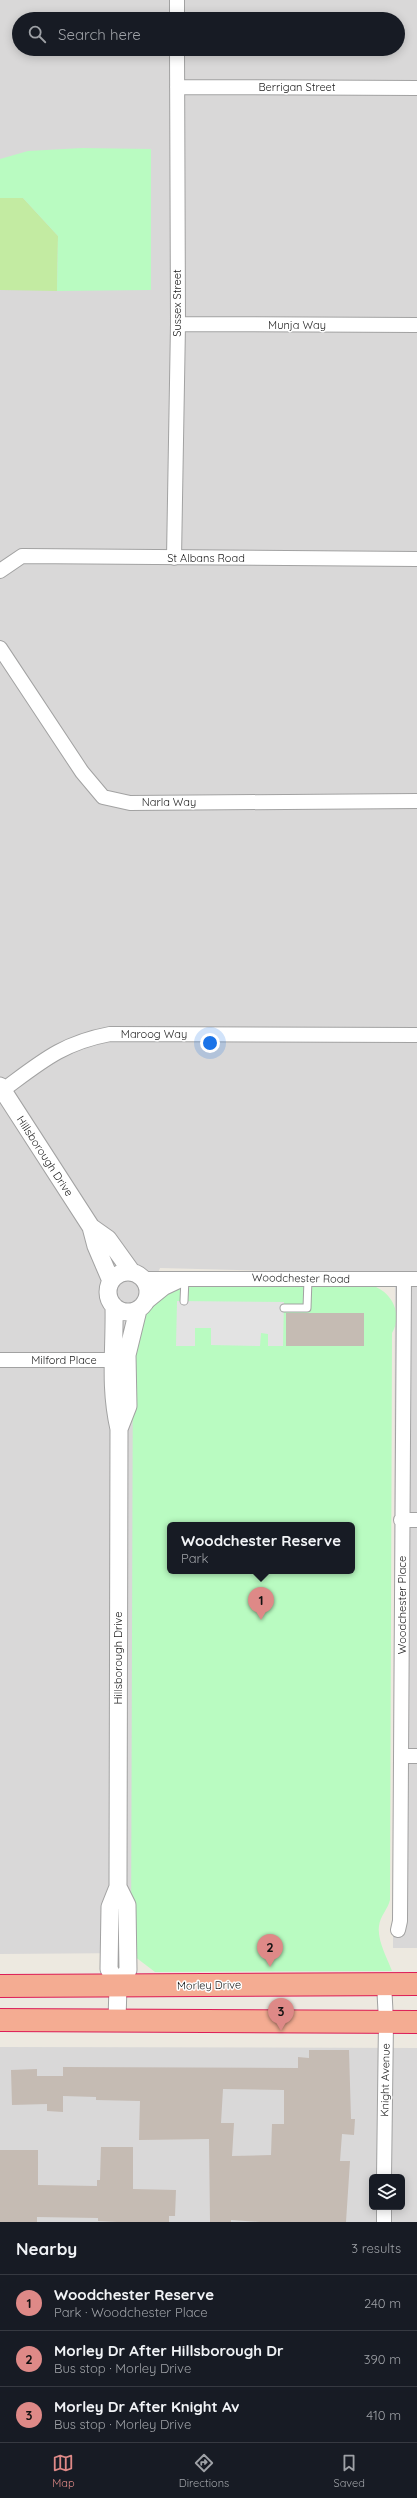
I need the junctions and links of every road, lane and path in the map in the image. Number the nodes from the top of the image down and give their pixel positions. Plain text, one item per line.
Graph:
1 (177, 0) edge
2 (177, 12) edge
3 (177, 56) edge
4 (177, 87) junction
5 (417, 88) edge
6 (178, 324) junction
7 (417, 325) edge
8 (174, 558) junction
9 (417, 559) edge
10 (0, 571) edge
11 (0, 648) edge
12 (417, 801) edge
13 (417, 1036) edge
14 (1, 1088) edge
15 (91, 1227) junction
16 (138, 1275) junction
17 (185, 1278) junction
18 (308, 1279) junction
19 (411, 1279) edge
20 (111, 1282) junction
21 (184, 1301) dead end
22 (114, 1306) junction
23 (140, 1308) junction
24 (284, 1308) dead end
25 (0, 1360) edge
26 (119, 1360) junction
27 (401, 1520) junction
28 (417, 1520) edge
29 (402, 1756) junction
30 (417, 1756) edge
31 (398, 1930) dead end
32 (384, 1983) junction
33 (417, 1984) edge
34 (0, 1986) edge
35 (118, 1986) junction
36 (0, 2020) edge
37 (117, 2020) junction
38 (386, 2021) junction
39 (417, 2022) edge
40 (384, 2174) edge
41 (384, 2210) edge
42 (384, 2222) edge

1 - 2 street
3 - 4 street, Sussex Street
4 - 5 street, Berrigan Street
4 - 6 street, Sussex Street
6 - 7 street, Munja Way
6 - 8 street, Sussex Street
8 - 9 street, St Albans Road
8 - 10 street, St Albans Road
11 - 12 street, Narla Way
13 - 14 street, Maroog Way
14 - 15 street, Hillsborough Drive
15 - 16 street, Hillsborough Drive
15 - 20 street, Hillsborough Drive
16 - 17 street, Woodchester Road
16 - 20 street
16 - 23 street
17 - 18 street, Woodchester Road
17 - 21 lane
17 - 23 street, Woodchester Road
18 - 19 street, Woodchester Road
18 - 24 lane
19 - 27 street, Woodchester Place
20 - 22 street
22 - 23 street
22 - 26 street, Hillsborough Drive
23 - 26 street, Hillsborough Drive
25 - 26 street, Milford Place
26 - 35 street, Hillsborough Drive
27 - 28 street
27 - 29 street, Woodchester Place
29 - 30 street
29 - 31 street, Woodchester Place
32 - 33 highway, Morley Drive
32 - 35 highway, Morley Drive
32 - 38 street, Knight Avenue
34 - 35 highway, Morley Drive
35 - 37 street
36 - 37 highway
37 - 38 highway
38 - 39 highway
38 - 40 street, Knight Avenue
41 - 42 street

